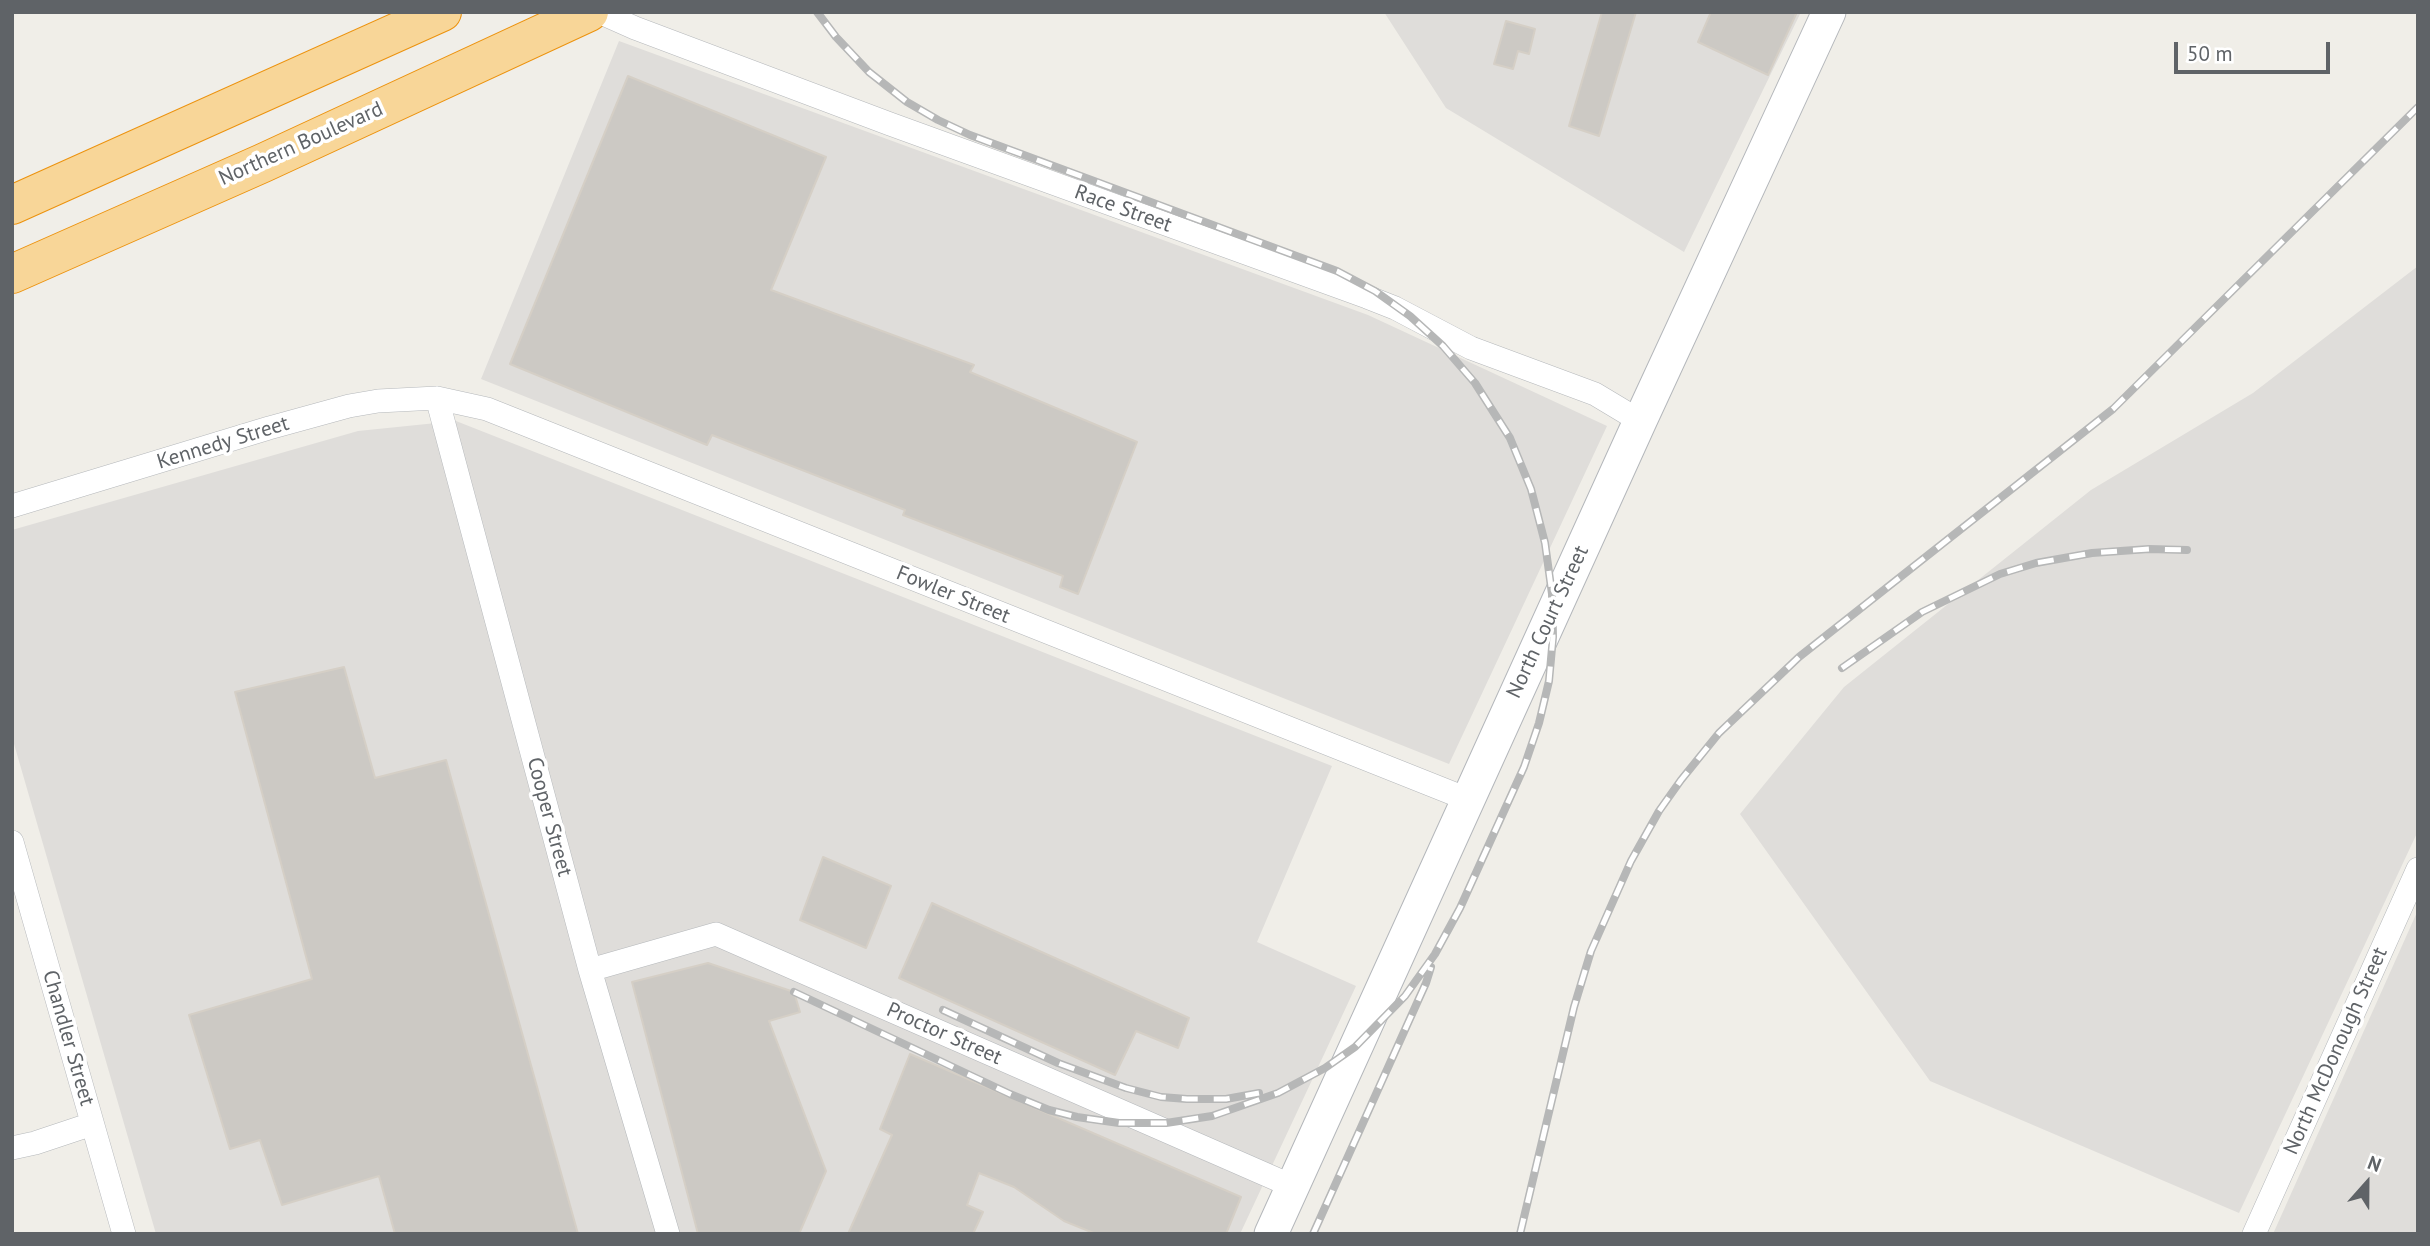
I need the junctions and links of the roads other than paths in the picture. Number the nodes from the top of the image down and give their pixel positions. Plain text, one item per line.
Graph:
1 (442, 12) edge
2 (589, 12) edge
3 (599, 12) edge
4 (1829, 12) edge
5 (12, 205) edge
6 (12, 274) edge
7 (437, 398) junction
8 (1640, 421) junction
9 (12, 506) edge
10 (1467, 799) junction
11 (12, 842) edge
12 (2418, 869) edge
13 (590, 970) junction
14 (92, 1124) junction
15 (12, 1148) edge
16 (1293, 1186) junction
17 (124, 1234) edge
18 (668, 1234) edge
19 (1271, 1234) edge
20 (2254, 1234) edge

1 - 5 highway
2 - 6 highway, Northern Boulevard
3 - 8 street, Race Street
4 - 8 main road, North Court Street
7 - 9 street, Kennedy Street
7 - 10 street, Fowler Street
7 - 13 street, Cooper Street
8 - 10 main road, North Court Street
10 - 16 main road, North Court Street
11 - 14 street, Chandler Street
12 - 20 street, North McDonough Street
13 - 16 street, Proctor Street
13 - 18 street, Cooper Street
14 - 15 street
14 - 17 street, Chandler Street
16 - 19 main road, North Court Street

